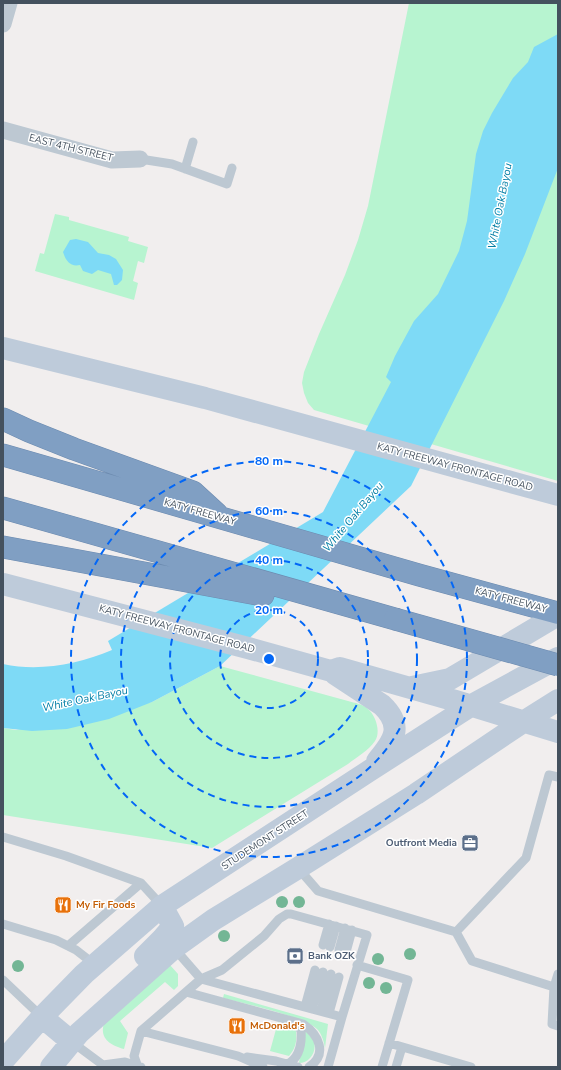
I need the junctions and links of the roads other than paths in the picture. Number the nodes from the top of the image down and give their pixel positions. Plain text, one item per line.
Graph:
1 (9, 3) edge
2 (3, 24) edge
3 (3, 130) edge
4 (193, 142) dead end
5 (140, 159) joint
6 (232, 168) dead end
7 (185, 169) junction
8 (3, 348) edge
9 (3, 419) edge
10 (3, 455) edge
11 (558, 495) edge
12 (3, 508) edge
13 (223, 518) junction
14 (3, 547) edge
15 (3, 584) edge
16 (558, 614) edge
17 (395, 619) junction
18 (558, 658) edge
19 (558, 666) edge
20 (331, 671) junction
21 (409, 688) junction
22 (558, 700) edge
23 (472, 706) junction
24 (523, 722) junction
25 (558, 732) edge
26 (369, 771) junction
27 (558, 777) edge
28 (3, 837) edge
29 (298, 868) junction
30 (141, 883) junction
31 (162, 906) junction
32 (3, 924) edge
33 (340, 927) junction
34 (456, 932) junction
35 (68, 946) junction
36 (174, 948) junction
37 (94, 964) junction
38 (357, 965) junction
39 (558, 974) edge
40 (201, 979) junction
41 (6, 983) edge
42 (554, 987) junction
43 (186, 992) junction
44 (3, 993) edge
45 (317, 1010) junction
46 (102, 1012) junction
47 (42, 1017) junction
48 (342, 1017) junction
49 (294, 1022) junction
50 (558, 1026) edge
51 (141, 1031) junction
52 (72, 1042) junction
53 (389, 1043) junction
54 (402, 1047) junction
55 (238, 1056) junction
56 (3, 1061) edge
57 (288, 1064) junction
58 (50, 1067) edge
59 (139, 1067) edge
60 (263, 1067) edge
61 (298, 1067) edge
62 (309, 1067) edge
63 (328, 1067) edge
64 (382, 1067) edge
65 (396, 1067) edge
66 (471, 1067) edge

1 - 2 street
3 - 5 street, EAST 4TH STREET
4 - 7 lane
5 - 7 lane
6 - 7 lane
8 - 11 main road, KATY FREEWAY FRONTAGE ROAD
9 - 13 highway
10 - 13 highway, KATY FREEWAY
12 - 17 highway
13 - 16 highway, KATY FREEWAY
14 - 17 highway
15 - 20 main road, KATY FREEWAY FRONTAGE ROAD
16 - 21 main road
17 - 19 highway, bridge
18 - 23 main road, STUDEMONT STREET
20 - 21 main road, KATY FREEWAY FRONTAGE ROAD
20 - 26 main road
21 - 23 main road, KATY FREEWAY FRONTAGE ROAD
22 - 24 main road
23 - 24 main road, KATY FREEWAY FRONTAGE ROAD
23 - 26 main road, STUDEMONT STREET
24 - 25 main road, KATY FREEWAY FRONTAGE ROAD
24 - 29 main road
26 - 31 main road, STUDEMONT STREET
27 - 34 lane
28 - 30 lane
29 - 34 lane
29 - 36 main road
30 - 31 lane
30 - 35 lane
31 - 37 main road, STUDEMONT STREET
31 - 46 main road
32 - 35 lane
33 - 33 lane
33 - 38 lane
33 - 40 lane
34 - 42 lane
35 - 37 lane
36 - 40 lane
36 - 46 main road
37 - 47 main road, STUDEMONT STREET
38 - 48 lane
38 - 53 lane
39 - 42 lane
40 - 43 lane
40 - 45 lane
41 - 44 lane
41 - 47 lane
42 - 50 lane
43 - 49 lane
43 - 51 lane
45 - 45 lane
45 - 48 lane
46 - 52 main road
47 - 52 main road
47 - 56 main road, STUDEMONT STREET
48 - 63 lane
49 - 57 lane
49 - 62 lane
51 - 55 lane
51 - 59 lane
52 - 58 main road
52 - 59 lane
53 - 54 lane
53 - 64 lane
54 - 65 lane
54 - 66 lane
55 - 57 lane
55 - 60 lane
57 - 61 lane

